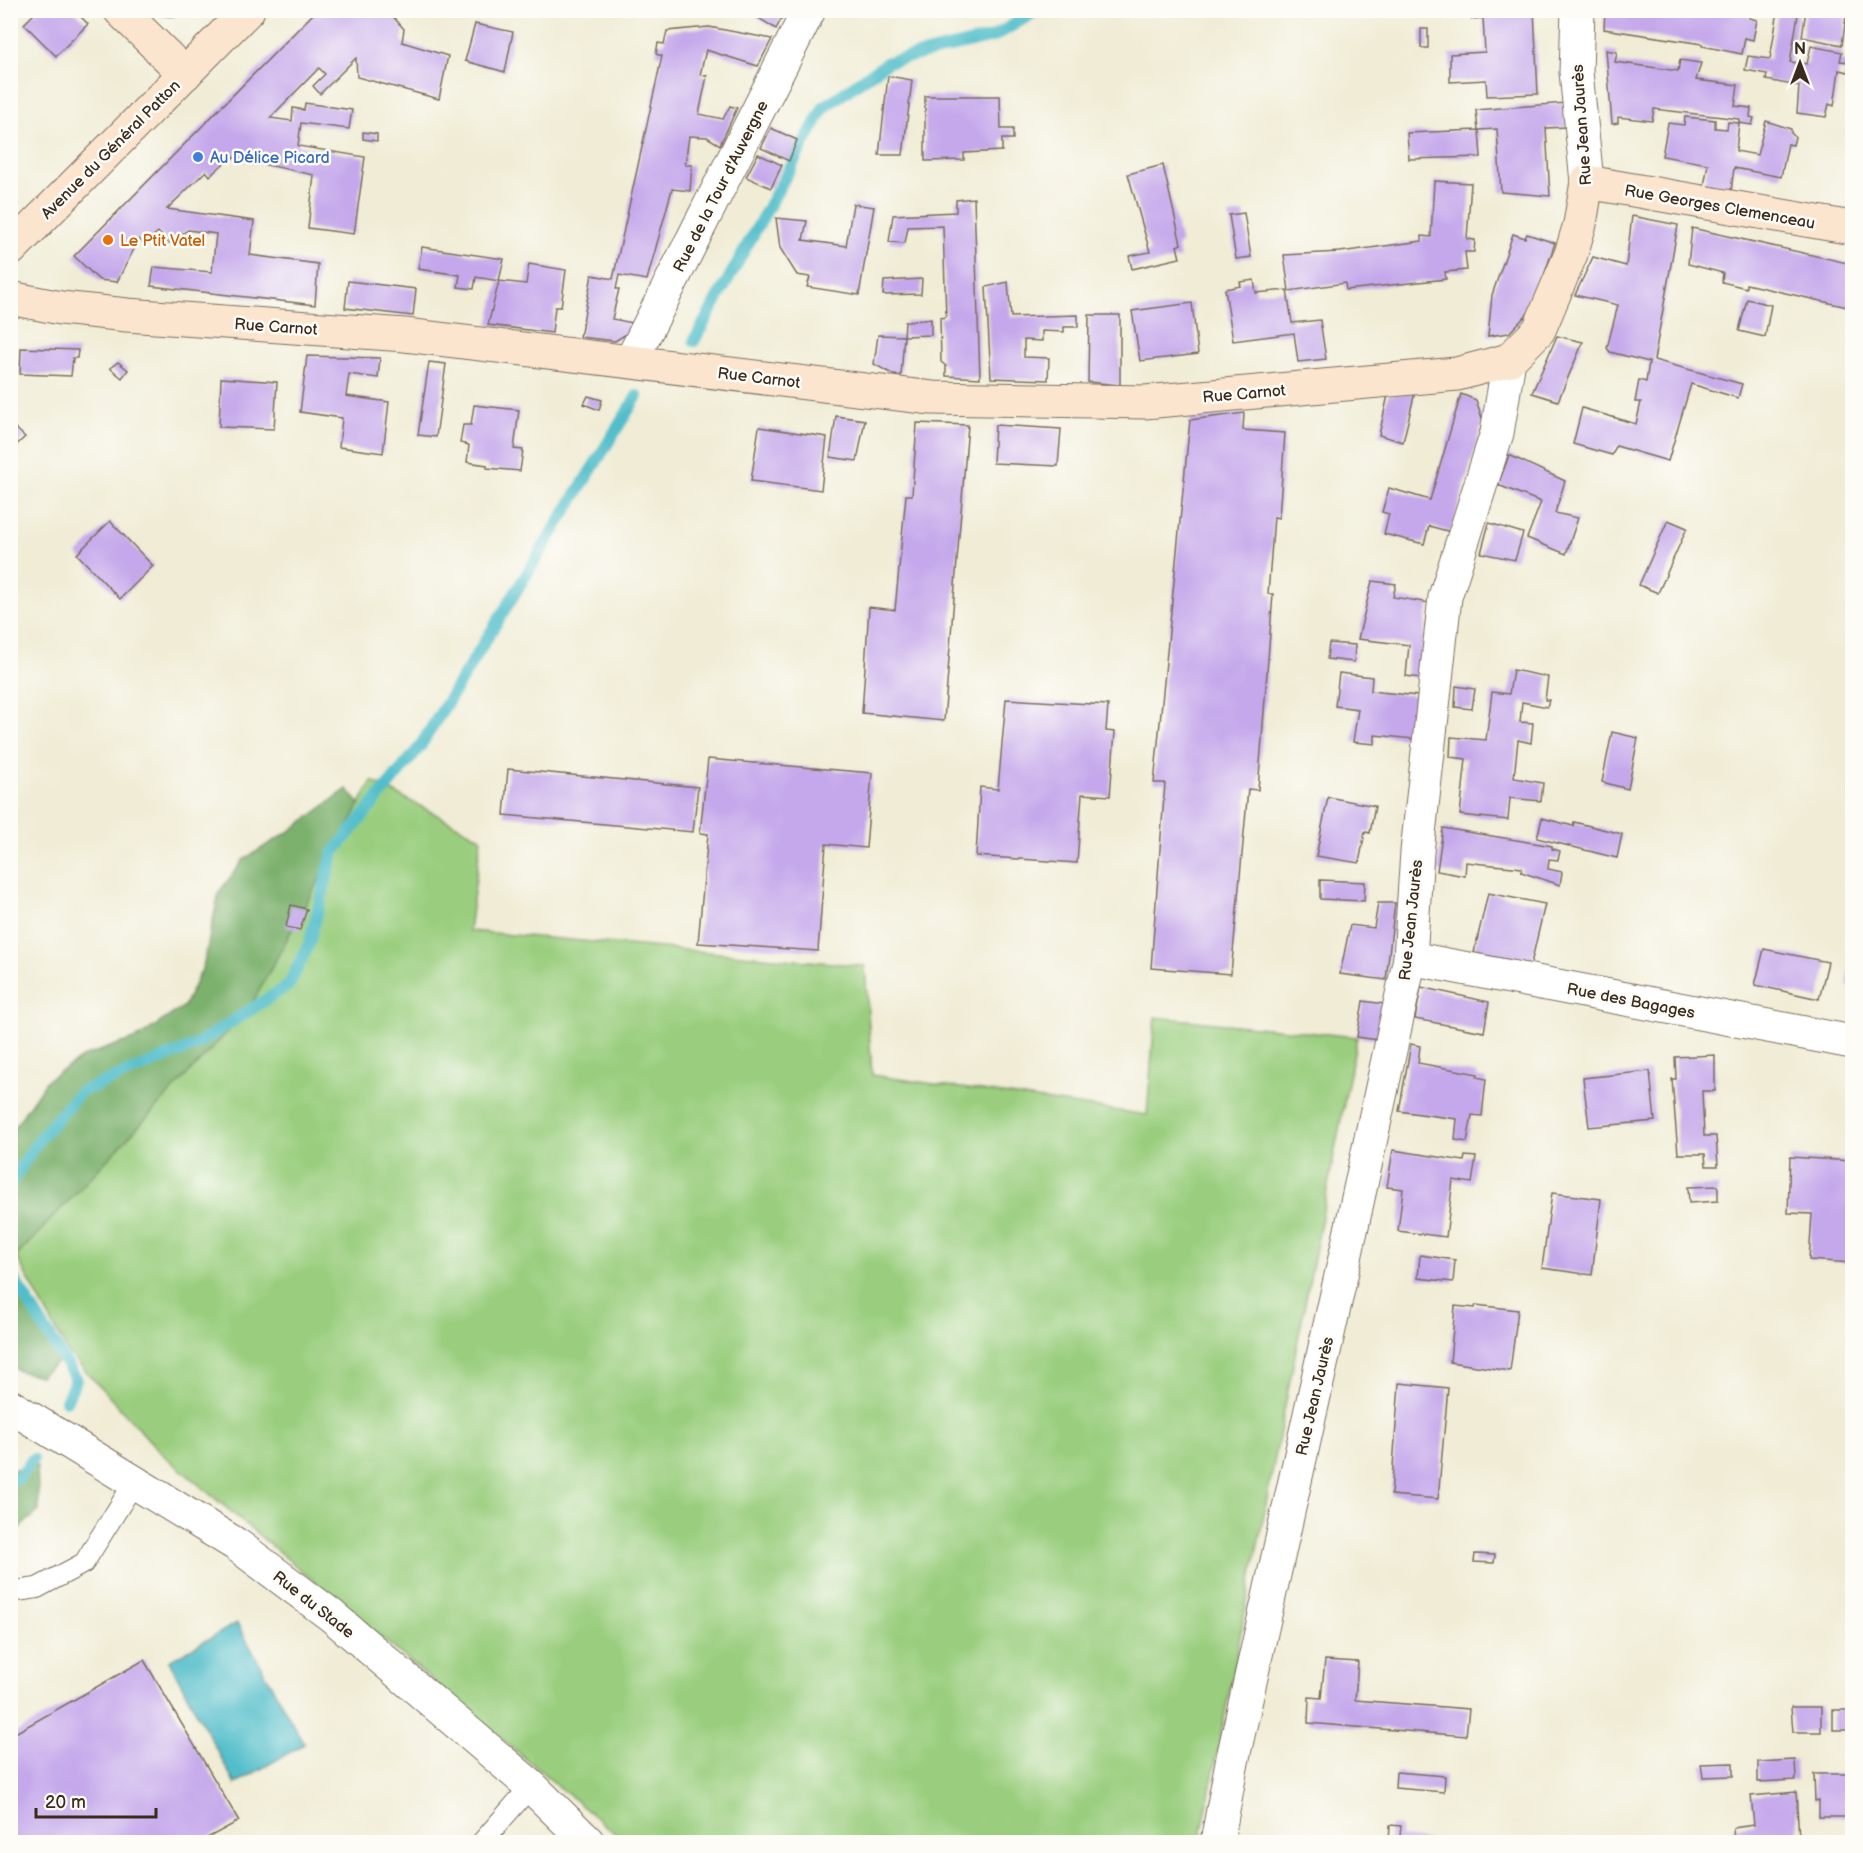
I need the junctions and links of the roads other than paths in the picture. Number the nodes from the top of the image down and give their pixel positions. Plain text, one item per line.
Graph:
1 (120, 10) edge
2 (248, 10) edge
3 (809, 10) edge
4 (1578, 10) edge
5 (185, 74) junction
6 (1587, 182) junction
7 (1852, 228) edge
8 (10, 250) edge
9 (10, 298) edge
10 (1509, 360) junction
11 (631, 361) junction
12 (1410, 957) junction
13 (1852, 1042) edge
14 (10, 1406) edge
15 (134, 1483) junction
16 (10, 1592) edge
17 (531, 1786) junction
18 (482, 1842) edge
19 (588, 1842) edge
20 (1217, 1842) edge

1 - 5 street
2 - 5 street, Avenue du Général Patton
3 - 11 street, Rue de la Tour d'Auvergne
4 - 6 street, Rue Jean Jaurès
5 - 8 street, Avenue du Général Patton
6 - 7 street, Rue Georges Clemenceau
6 - 10 street, Rue Jean Jaurès
9 - 11 street, Rue Carnot
10 - 11 street, Rue Carnot
10 - 12 street, Rue Jean Jaurès
12 - 13 street, Rue des Bagages
12 - 20 street, Rue Jean Jaurès
14 - 15 street, Rue du Stade
15 - 16 lane
15 - 17 street, Rue du Stade
17 - 18 lane
17 - 19 street, Rue du Stade

